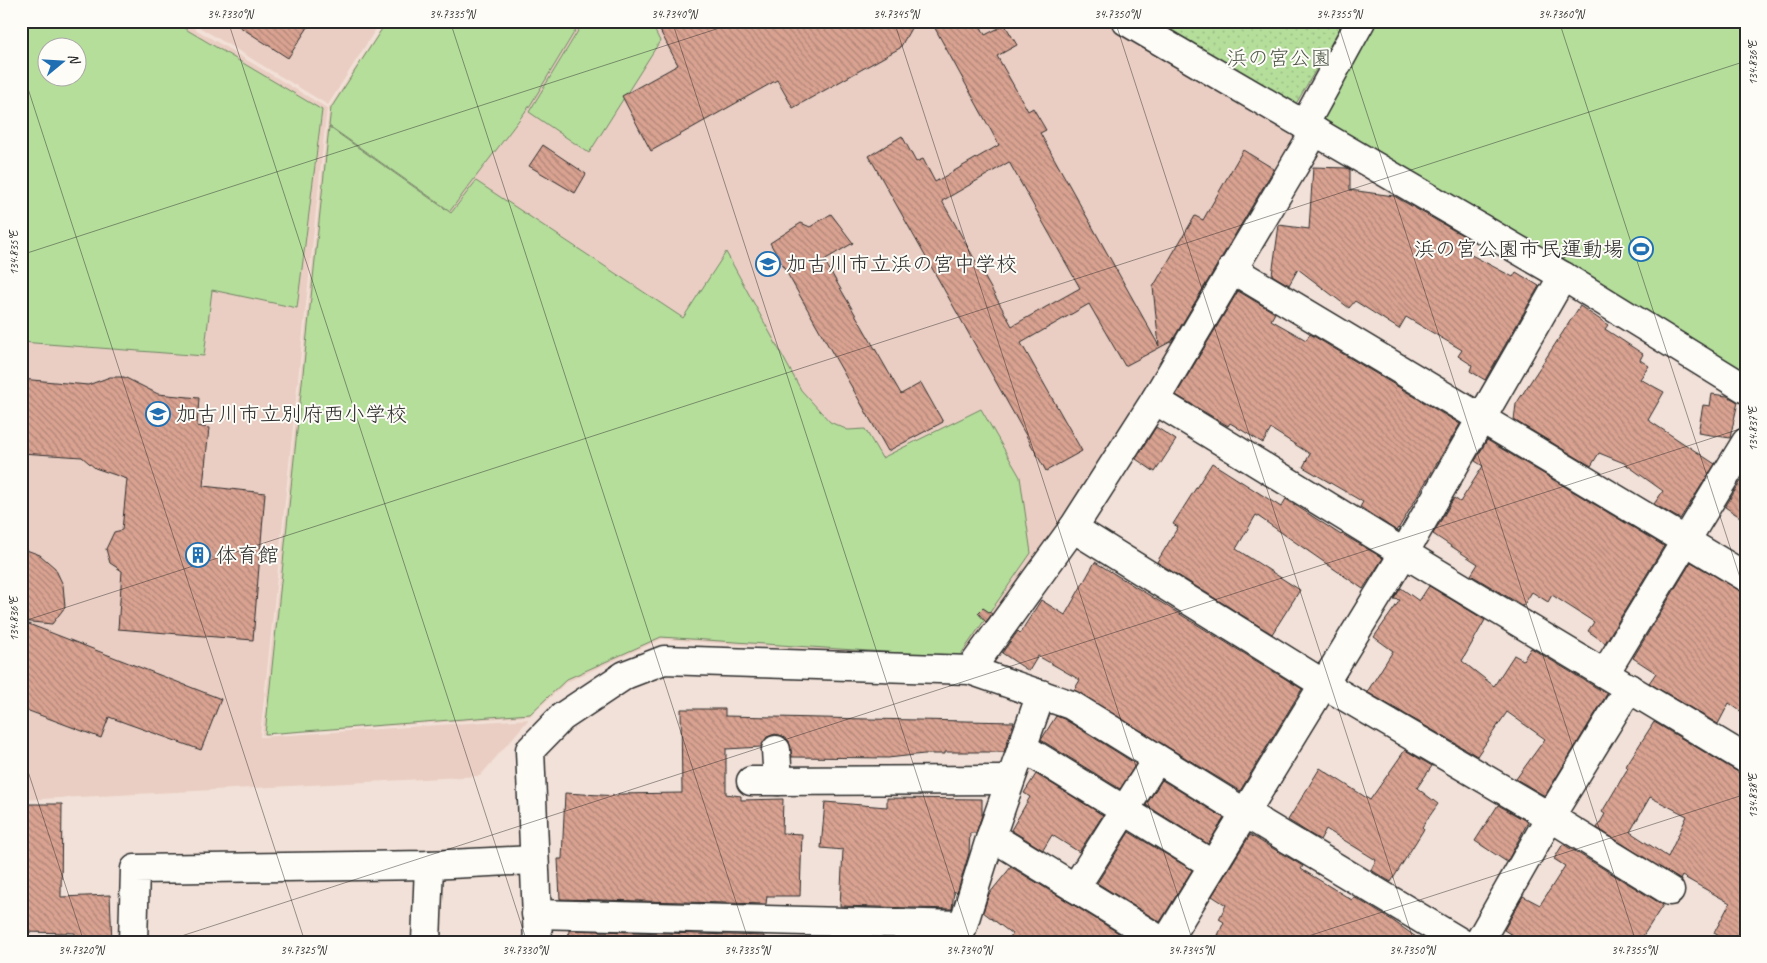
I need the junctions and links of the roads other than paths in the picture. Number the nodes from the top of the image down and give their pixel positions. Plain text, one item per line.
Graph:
1 (1126, 21) edge
2 (1361, 21) edge
3 (1309, 128) junction
4 (1232, 269) junction
5 (1563, 276) junction
6 (1746, 389) edge
7 (1155, 400) junction
8 (1482, 418) junction
9 (1746, 442) edge
10 (1073, 528) junction
11 (1684, 541) junction
12 (1404, 554) junction
13 (1746, 577) edge
14 (970, 670) junction
15 (1605, 673) junction
16 (1325, 685) junction
17 (1629, 688) junction
18 (1041, 694) junction
19 (1022, 747) junction
20 (776, 750) dead end
21 (1157, 759) junction
22 (1746, 759) edge
23 (1010, 780) junction
24 (751, 781) dead end
25 (778, 781) junction
26 (1124, 810) junction
27 (1246, 813) junction
28 (1550, 816) junction
29 (991, 836) junction
30 (534, 860) junction
31 (429, 865) junction
32 (1214, 865) junction
33 (1075, 888) junction
34 (1670, 891) dead end
35 (536, 914) junction
36 (961, 933) edge
37 (133, 942) edge
38 (426, 942) edge
39 (538, 942) edge
40 (1164, 942) edge
41 (1460, 942) edge
42 (1478, 942) edge

1 - 3 street
2 - 3 street
3 - 4 street
3 - 5 street
4 - 7 street
4 - 8 street
5 - 6 street
5 - 8 street
7 - 10 street
7 - 12 street
8 - 11 street
8 - 12 street
9 - 11 street
10 - 14 street
10 - 16 street
11 - 13 street
11 - 15 street
12 - 15 street
12 - 16 street
14 - 18 street
14 - 30 street
15 - 17 street
16 - 27 street
16 - 28 street
17 - 22 street
17 - 28 street
18 - 19 street
18 - 21 street
19 - 23 street
19 - 26 street
20 - 25 street
21 - 26 street
21 - 27 street
23 - 25 street
23 - 29 street
24 - 25 street
26 - 32 street
26 - 33 street
27 - 32 street
27 - 41 street
28 - 34 street
28 - 42 street
29 - 33 street
29 - 36 street
30 - 31 street
30 - 35 street
31 - 37 street
31 - 38 street
32 - 40 street
33 - 40 street
35 - 36 street
35 - 39 street

